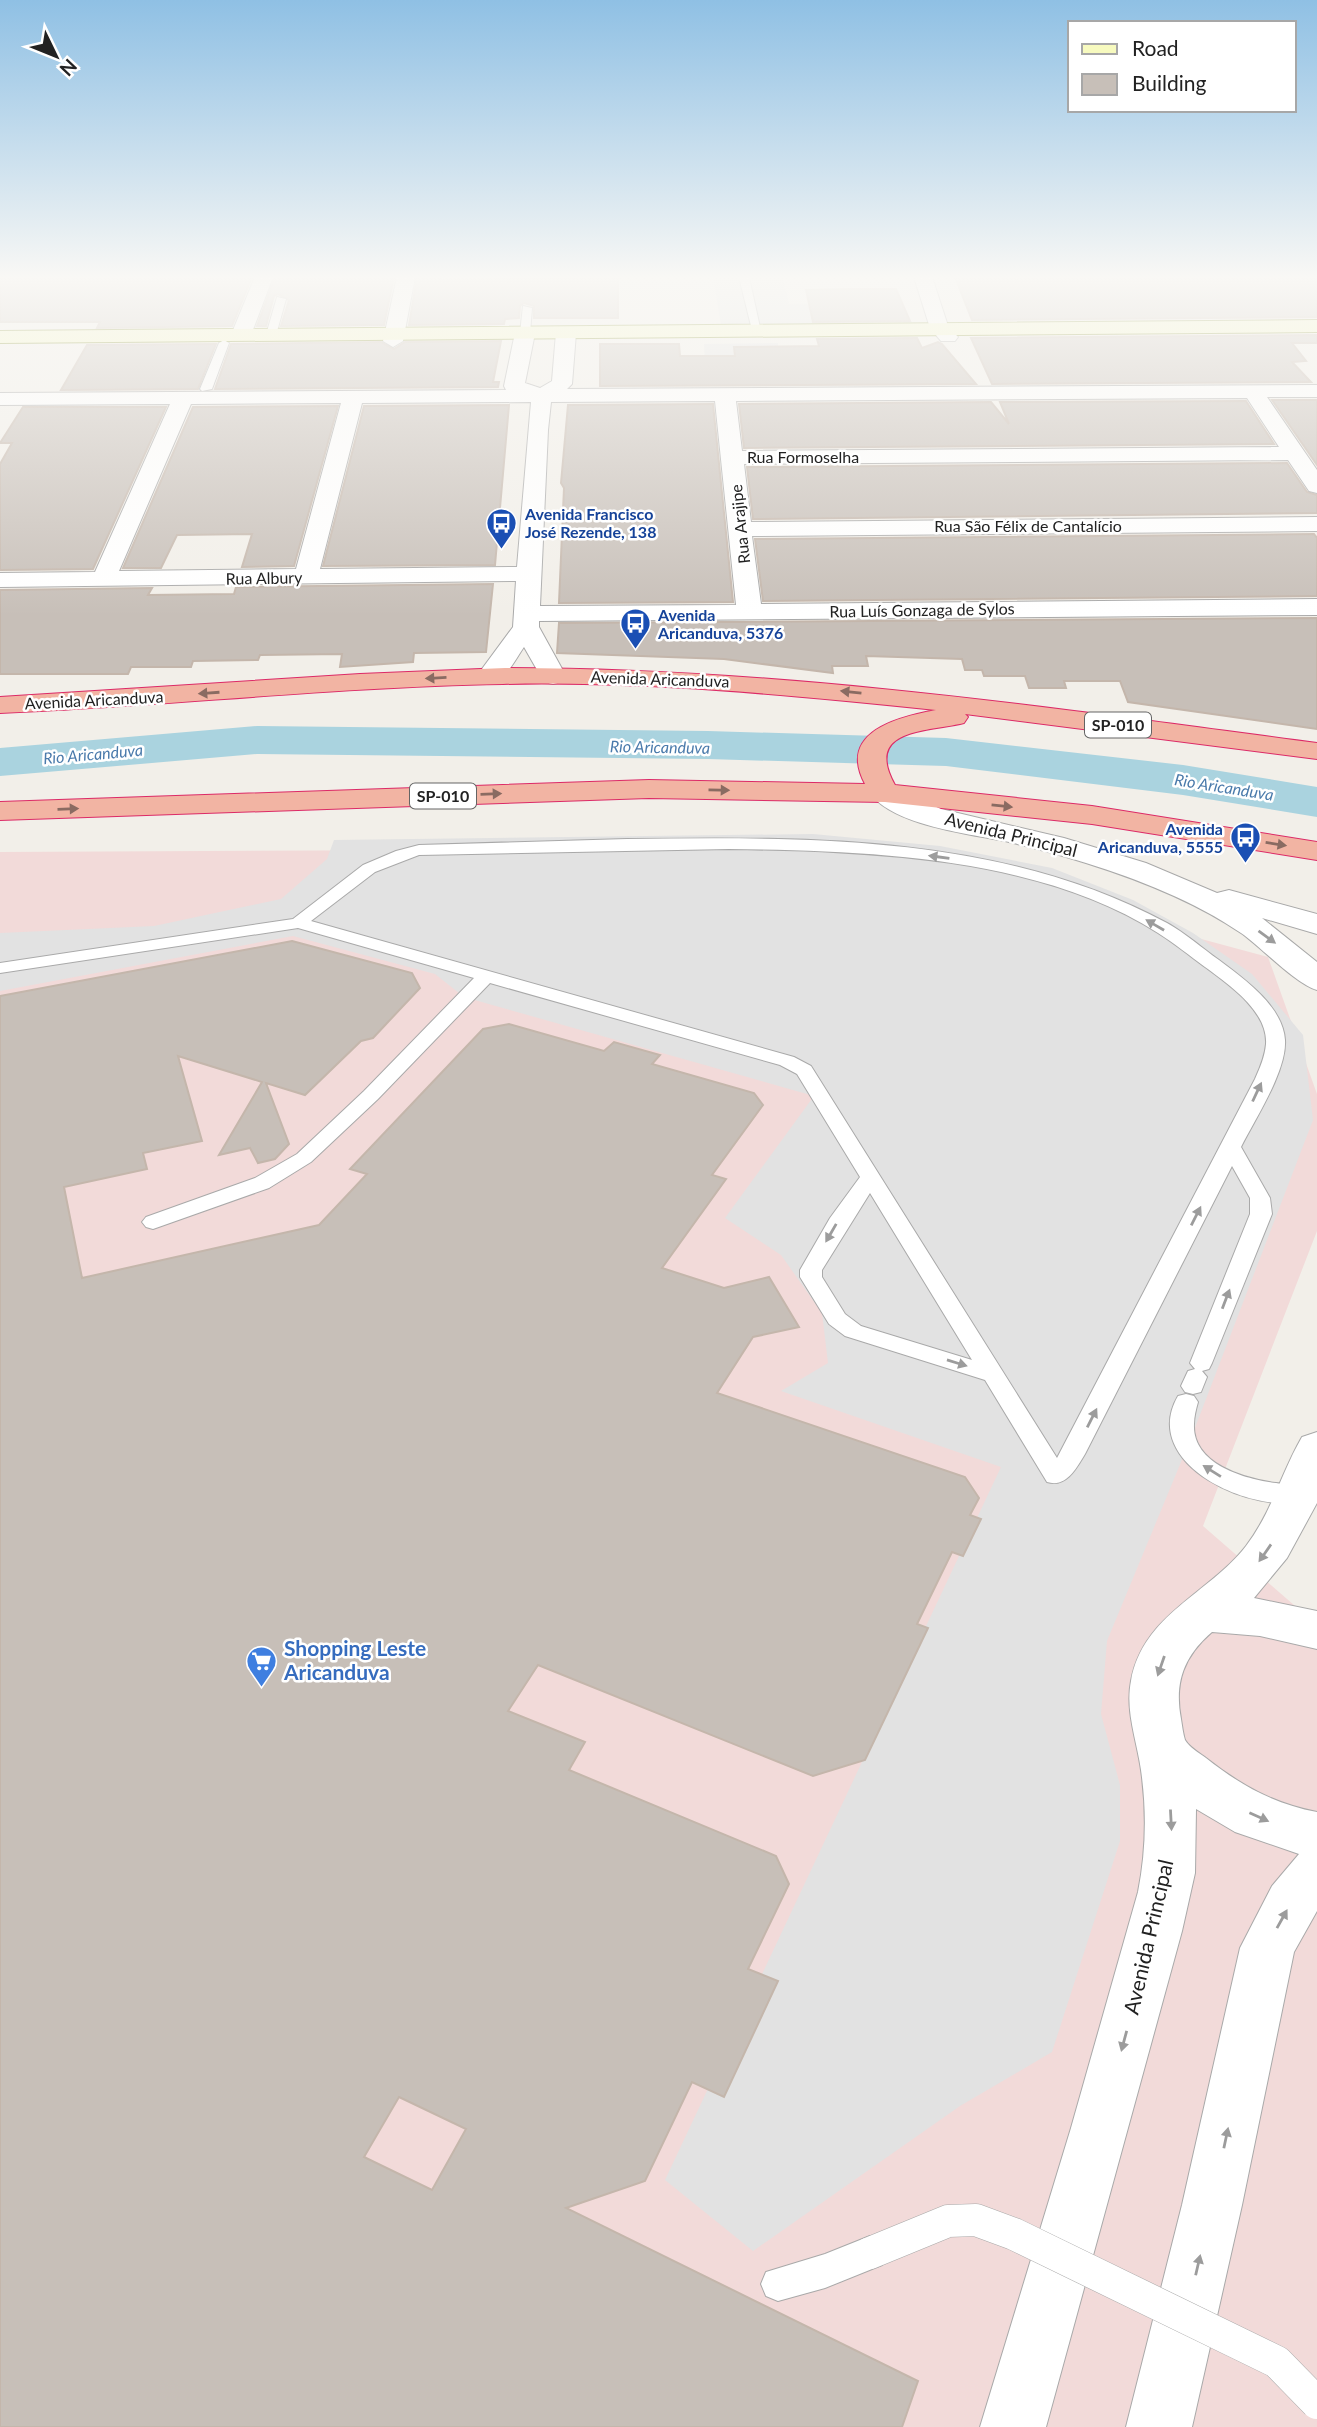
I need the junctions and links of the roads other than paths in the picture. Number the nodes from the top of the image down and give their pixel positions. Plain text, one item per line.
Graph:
1 (527, 390) edge
2 (551, 390) edge
3 (1317, 391) edge
4 (1253, 392) junction
5 (542, 395) junction
6 (725, 395) junction
7 (353, 397) junction
8 (183, 398) junction
9 (6, 399) edge
10 (0, 418) edge
11 (1293, 453) junction
12 (733, 457) junction
13 (1317, 486) edge
14 (1317, 524) edge
15 (740, 529) junction
16 (527, 574) junction
17 (306, 578) junction
18 (0, 580) edge
19 (103, 580) junction
20 (1317, 607) edge
21 (749, 612) junction
22 (526, 620) junction
23 (553, 676) junction
24 (489, 677) junction
25 (0, 705) edge
26 (1317, 751) edge
27 (1317, 767) edge
28 (881, 787) junction
29 (293, 802) junction
30 (0, 811) edge
31 (943, 819) junction
32 (1317, 850) edge
33 (1167, 881) junction
34 (298, 923) junction
35 (1317, 924) edge
36 (0, 961) edge
37 (33, 962) junction
38 (0, 968) edge
39 (486, 976) junction
40 (1317, 980) edge
41 (1231, 1147) junction
42 (870, 1177) junction
43 (153, 1222) dead end
44 (995, 1375) junction
45 (1317, 1448) edge
46 (1300, 1494) junction
47 (1202, 1613) junction
48 (1317, 1630) edge
49 (1163, 1752) junction
50 (1317, 1835) edge
51 (1317, 1871) edge
52 (778, 2284) dead end
53 (1317, 2403) edge
54 (1013, 2427) edge
55 (1159, 2427) edge

1 - 5 street
2 - 5 street
3 - 4 street
4 - 6 street
4 - 11 street
5 - 6 street
5 - 7 street
5 - 16 street
6 - 12 street, Rua Arajipe
7 - 8 street
7 - 17 street
8 - 9 street
8 - 19 street
9 - 10 street
11 - 12 street, Rua Formoselha
11 - 13 street
12 - 15 street, Rua Arajipe
14 - 15 street, Rua São Félix de Cantalício
15 - 21 street, Rua Arajipe
16 - 17 street, Rua Albury
16 - 22 street
17 - 19 street, Rua Albury
18 - 19 street, Rua Albury
20 - 21 street, Rua Luís Gonzaga de Sylos
21 - 22 street, Rua Luís Gonzaga de Sylos
22 - 23 street
22 - 24 street
23 - 24 highway, Avenida Aricanduva / SP-010
26 -> 23 highway, Avenida Aricanduva / SP-010
24 -> 25 highway, Avenida Aricanduva / SP-010
27 - 28 highway
29 -> 28 highway, SP-010
28 - 31 street, Avenida Principal
28 -> 32 highway, SP-010
30 -> 29 highway, SP-010
29 - 31 highway
31 - 33 street, Avenida Principal
33 - 35 street
33 -> 40 street, Avenida Principal
34 - 37 lane
34 - 39 lane
41 -> 34 lane
36 - 37 lane
37 - 38 lane
39 - 42 lane
39 - 43 lane
44 -> 41 lane
46 -> 41 lane
42 - 44 lane
42 -> 44 lane
45 - 46 street, Avenida Principal
46 -> 47 street, Avenida Principal
47 - 48 street
47 -> 49 street, Avenida Principal
49 -> 50 street
49 -> 54 street, Avenida Principal
55 -> 51 street
52 - 53 lane, bridge

